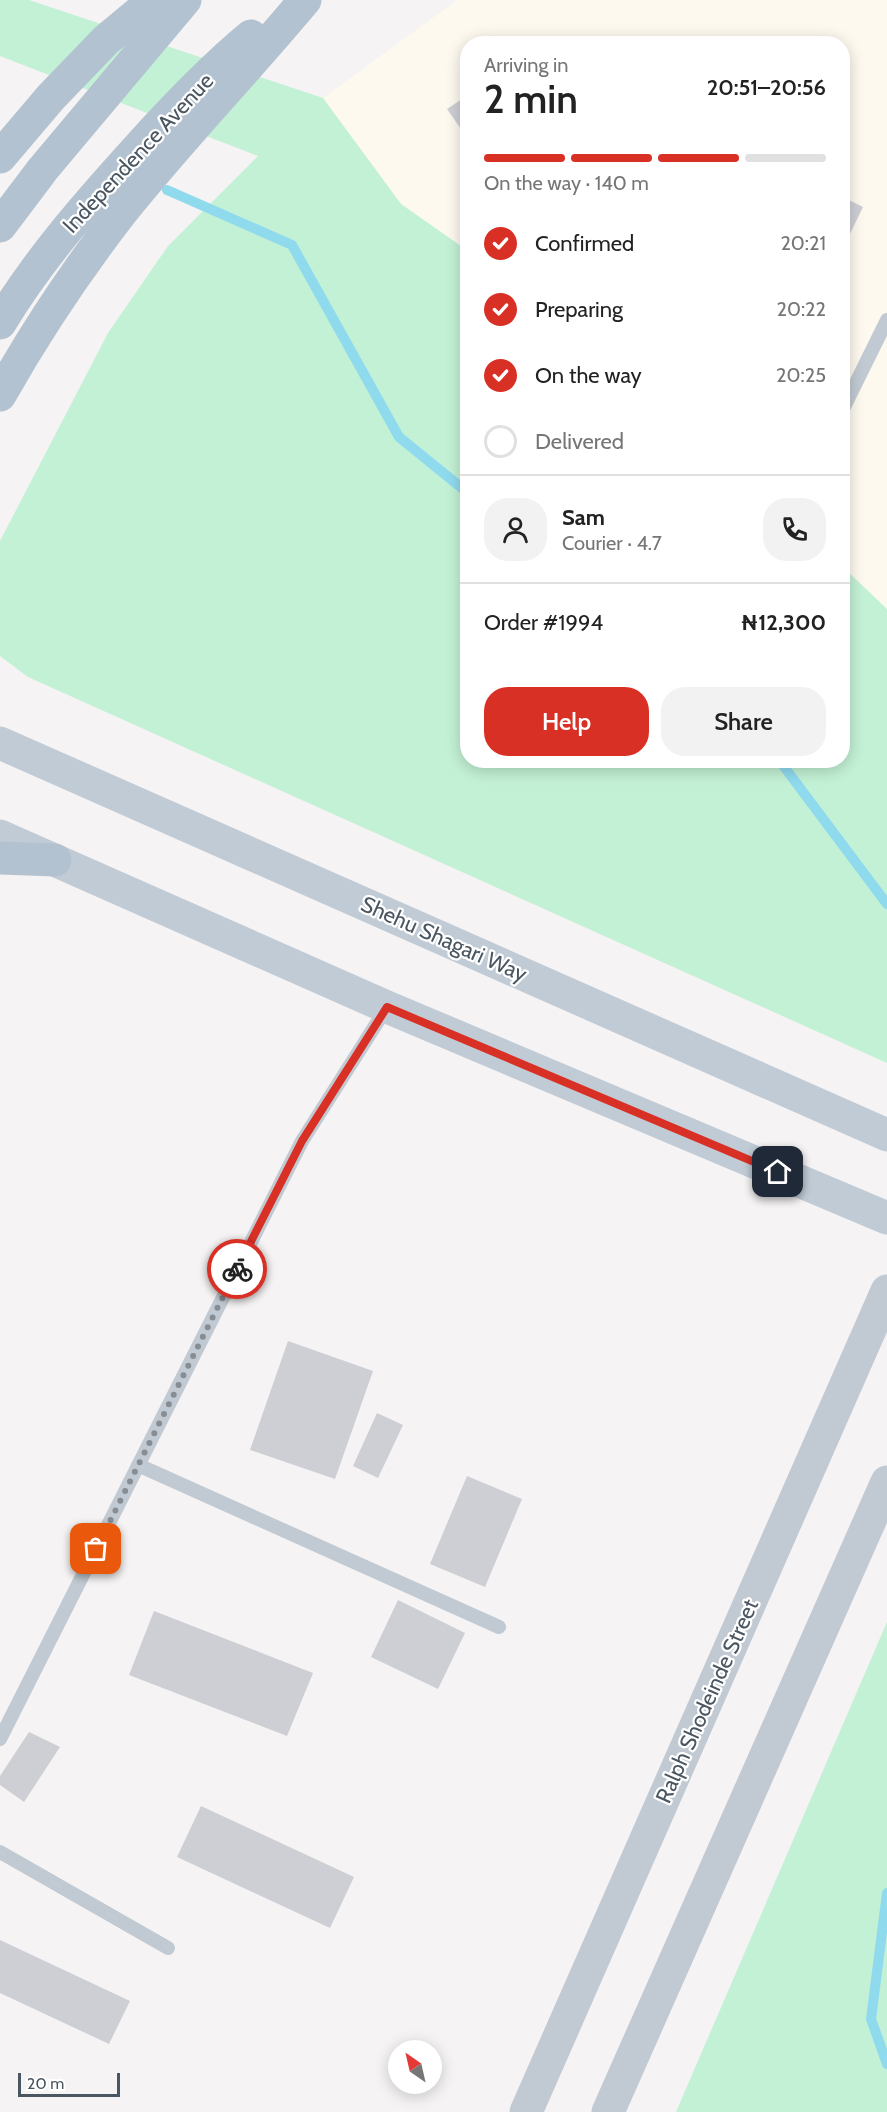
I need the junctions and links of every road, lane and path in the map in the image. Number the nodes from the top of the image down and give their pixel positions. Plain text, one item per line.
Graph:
1 (154, 0) edge
2 (184, 0) edge
3 (295, 0) edge
4 (305, 0) edge
5 (0, 157) edge
6 (0, 226) edge
7 (887, 320) edge
8 (0, 323) edge
9 (0, 395) edge
10 (850, 395) edge
11 (0, 742) edge
12 (0, 836) edge
13 (0, 858) edge
14 (55, 860) junction
15 (387, 1007) junction
16 (887, 1135) edge
17 (887, 1218) edge
18 (887, 1291) edge
19 (138, 1465) junction
20 (887, 1482) edge
21 (499, 1627) dead end
22 (0, 1739) edge
23 (0, 1852) edge
24 (168, 1948) dead end
25 (526, 2112) edge
26 (608, 2112) edge

1 - 5 main road
2 - 6 main road
3 - 8 main road, Independence Avenue
4 - 9 main road
7 - 10 lane
11 - 16 main road, Shehu Shagari Way
12 - 14 main road
13 - 14 main road
14 - 15 main road
15 - 17 main road
15 - 19 lane
18 - 25 street, Ralph Shodeinde Street
19 - 21 lane
19 - 22 lane
20 - 26 street
23 - 24 lane

